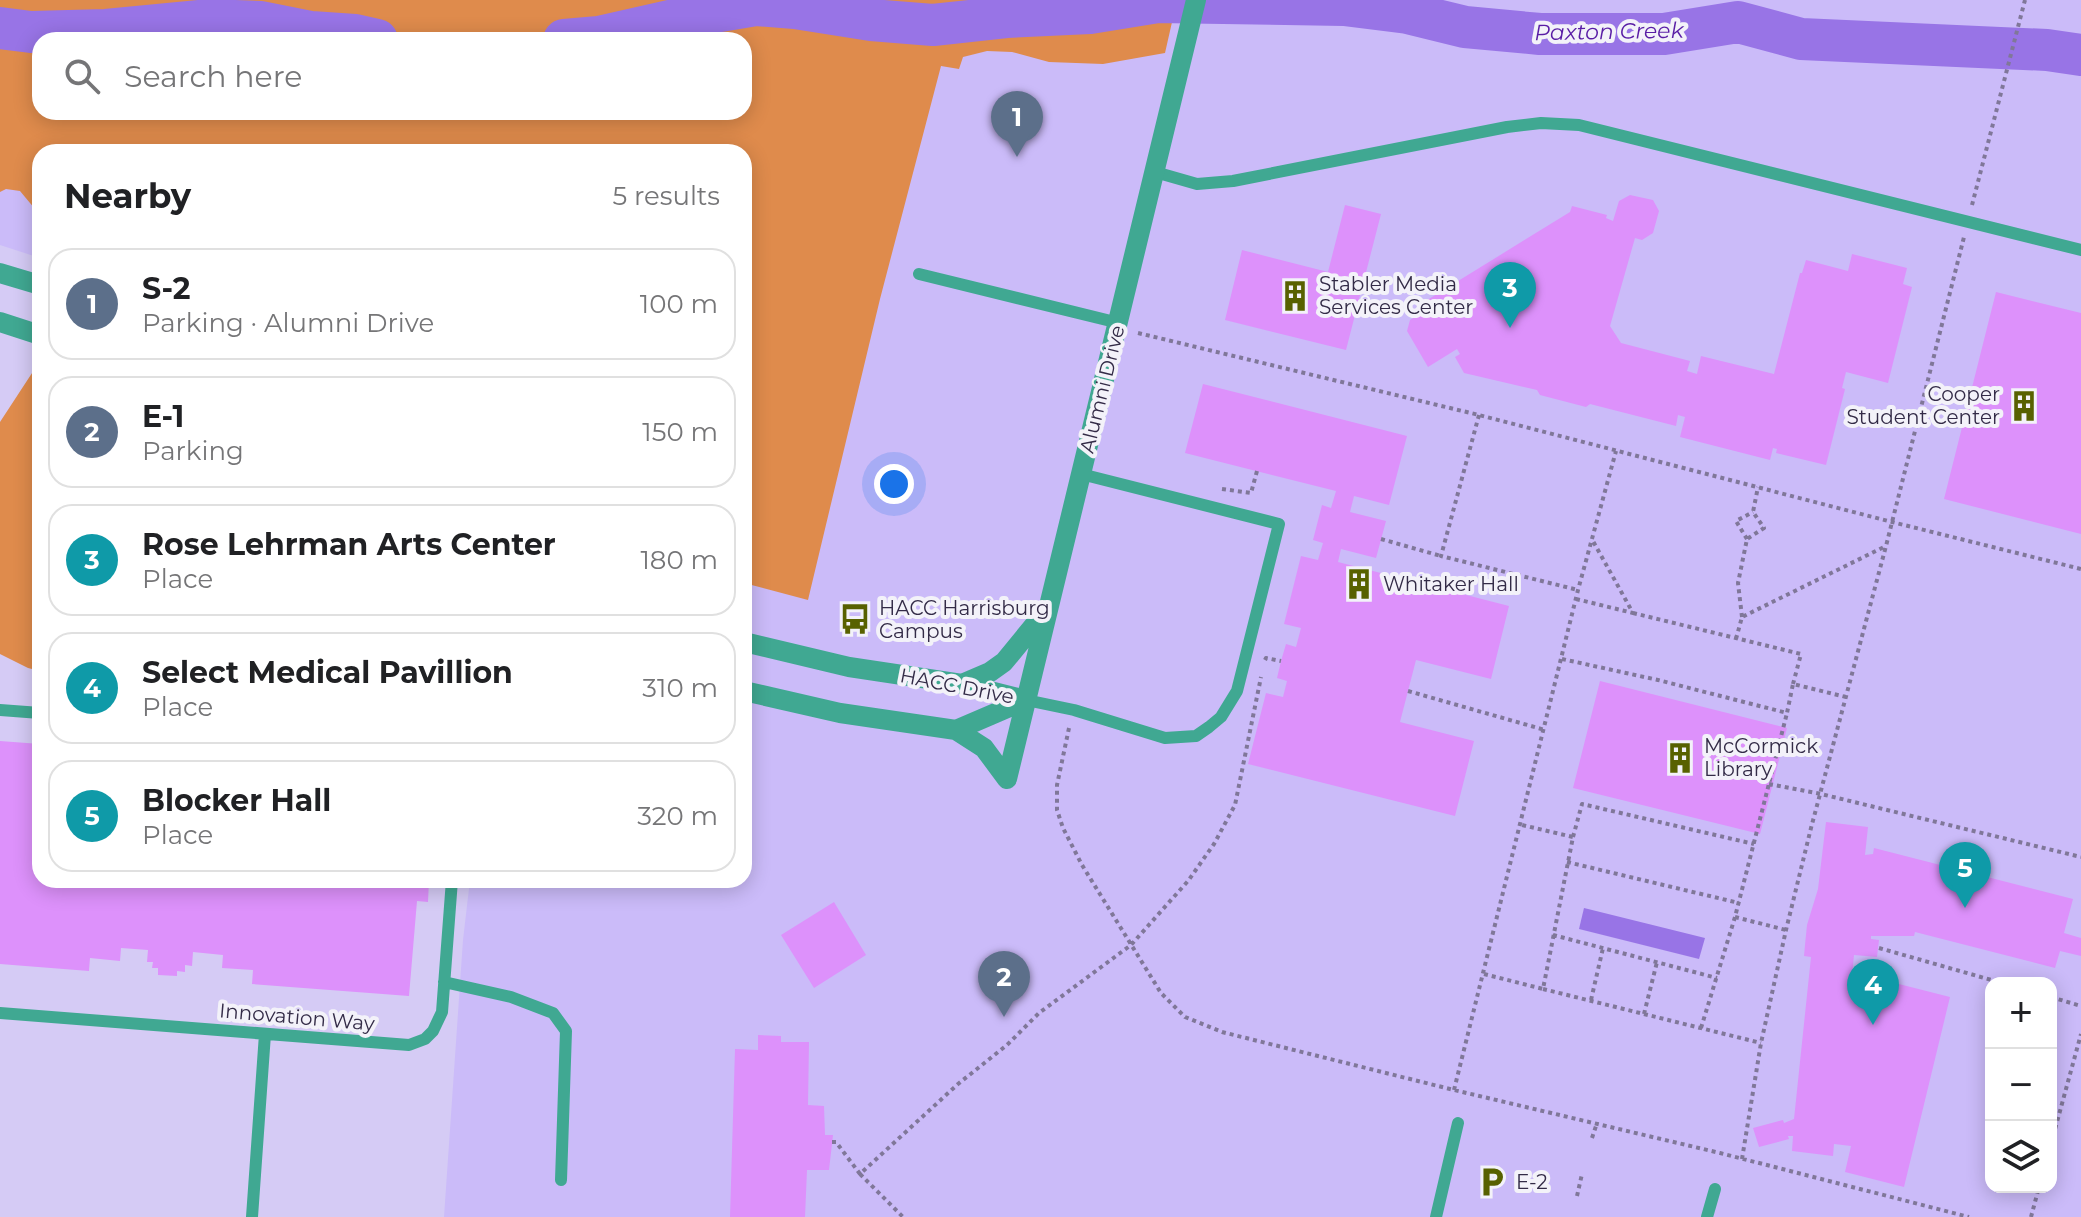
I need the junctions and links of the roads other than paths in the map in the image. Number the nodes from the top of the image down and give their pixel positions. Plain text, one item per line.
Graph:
1 (1196, 0) edge
2 (1155, 172) junction
3 (2081, 250) edge
4 (0, 273) edge
5 (919, 274) dead end
6 (32, 283) edge
7 (0, 322) edge
8 (1119, 323) junction
9 (32, 332) edge
10 (1081, 474) junction
11 (1050, 605) junction
12 (752, 644) edge
13 (962, 684) junction
14 (752, 693) edge
15 (1026, 700) junction
16 (0, 710) edge
17 (32, 712) edge
18 (956, 730) junction
19 (451, 888) edge
20 (444, 982) junction
21 (0, 1013) edge
22 (265, 1034) junction
23 (1458, 1123) dead end
24 (561, 1180) dead end
25 (1715, 1189) dead end
26 (252, 1217) edge
27 (1436, 1217) edge
28 (1707, 1217) edge

1 - 2 street, Alumni Drive
2 - 3 lane
2 - 8 street, Alumni Drive
4 - 6 street
5 - 8 lane
7 - 9 street
8 - 10 street, Alumni Drive
10 - 11 street, Alumni Drive
10 - 15 lane
11 - 13 street
11 - 15 street, Alumni Drive
12 - 13 street, HACC Drive
13 - 15 street, HACC Drive
14 - 18 street
15 - 18 street, HACC Drive
15 - 18 street, Alumni Drive
16 - 17 lane
19 - 20 lane, Innovation Way
20 - 22 lane, Innovation Way
20 - 24 lane
21 - 22 lane, Innovation Way
22 - 26 lane
23 - 27 lane
25 - 28 lane

